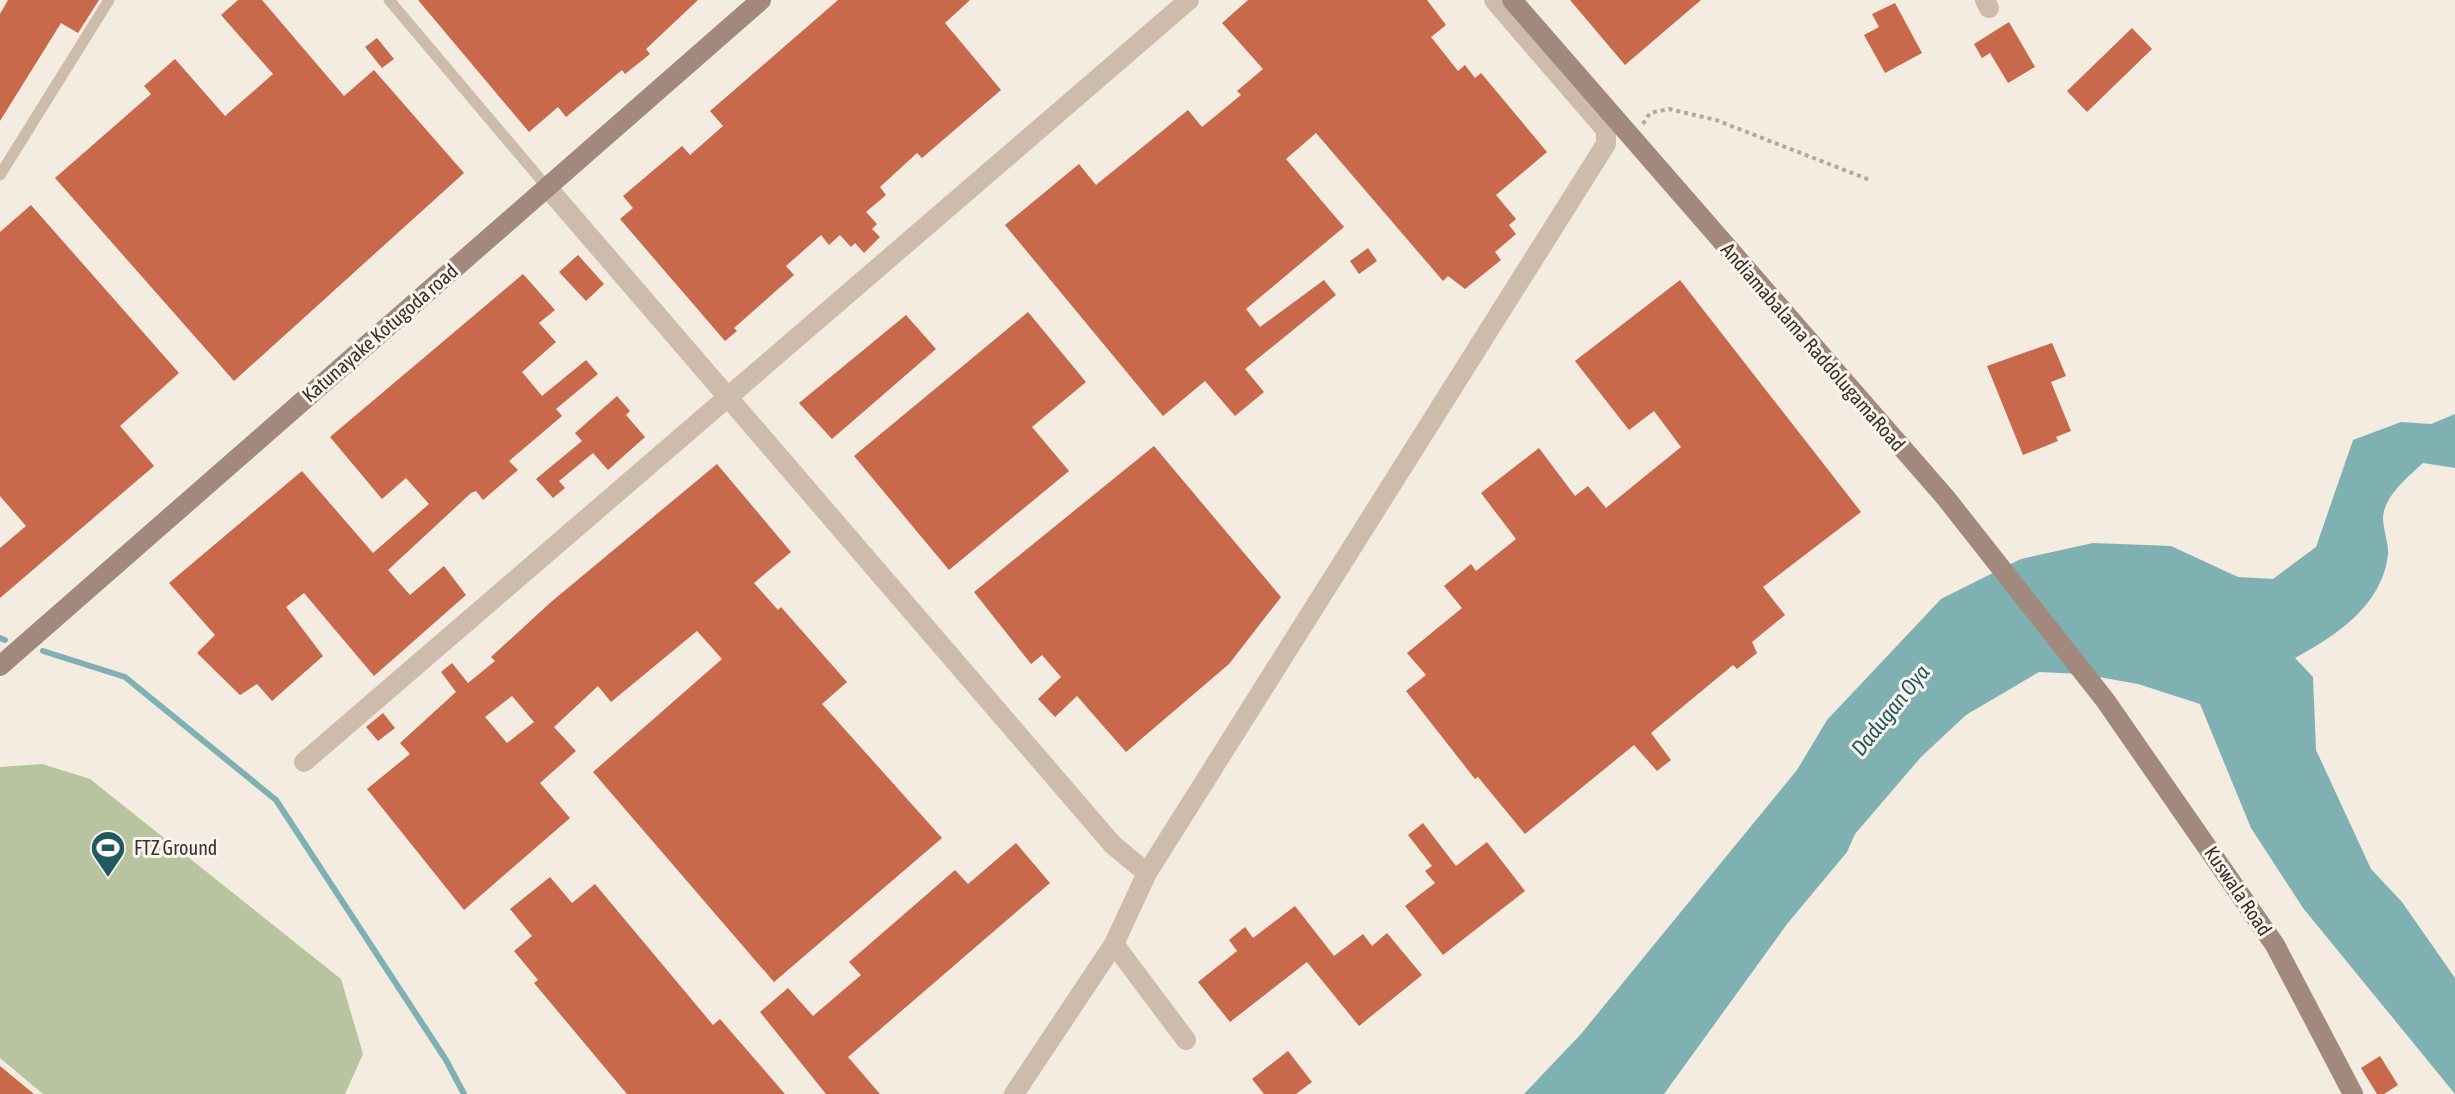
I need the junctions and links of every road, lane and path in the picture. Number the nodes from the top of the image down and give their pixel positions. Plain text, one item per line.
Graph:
1 (109, 0) edge
2 (389, 0) edge
3 (761, 0) edge
4 (1189, 0) edge
5 (1494, 0) edge
6 (1512, 0) edge
7 (1632, 141) junction
8 (0, 175) edge
9 (1870, 180) dead end
10 (547, 187) junction
11 (728, 400) junction
12 (0, 666) edge
13 (2105, 700) joint
14 (304, 762) dead end
15 (1147, 873) junction
16 (1114, 944) junction
17 (1186, 1040) dead end
18 (1014, 1094) edge
19 (2353, 1094) edge

1 - 8 lane
2 - 10 lane
3 - 10 street, Katunayake Kotugoda road
4 - 11 street
5 - 15 street
6 - 7 street, Andiamabalama RaddolugamaRoad
7 - 9 path
7 - 13 street, Andiamabalama RaddolugamaRoad
10 - 11 street
10 - 12 street, Katunayake Kotugoda road
11 - 14 street
11 - 15 street
13 - 19 street, Kuswala Road
15 - 16 street
16 - 17 street
16 - 18 street

